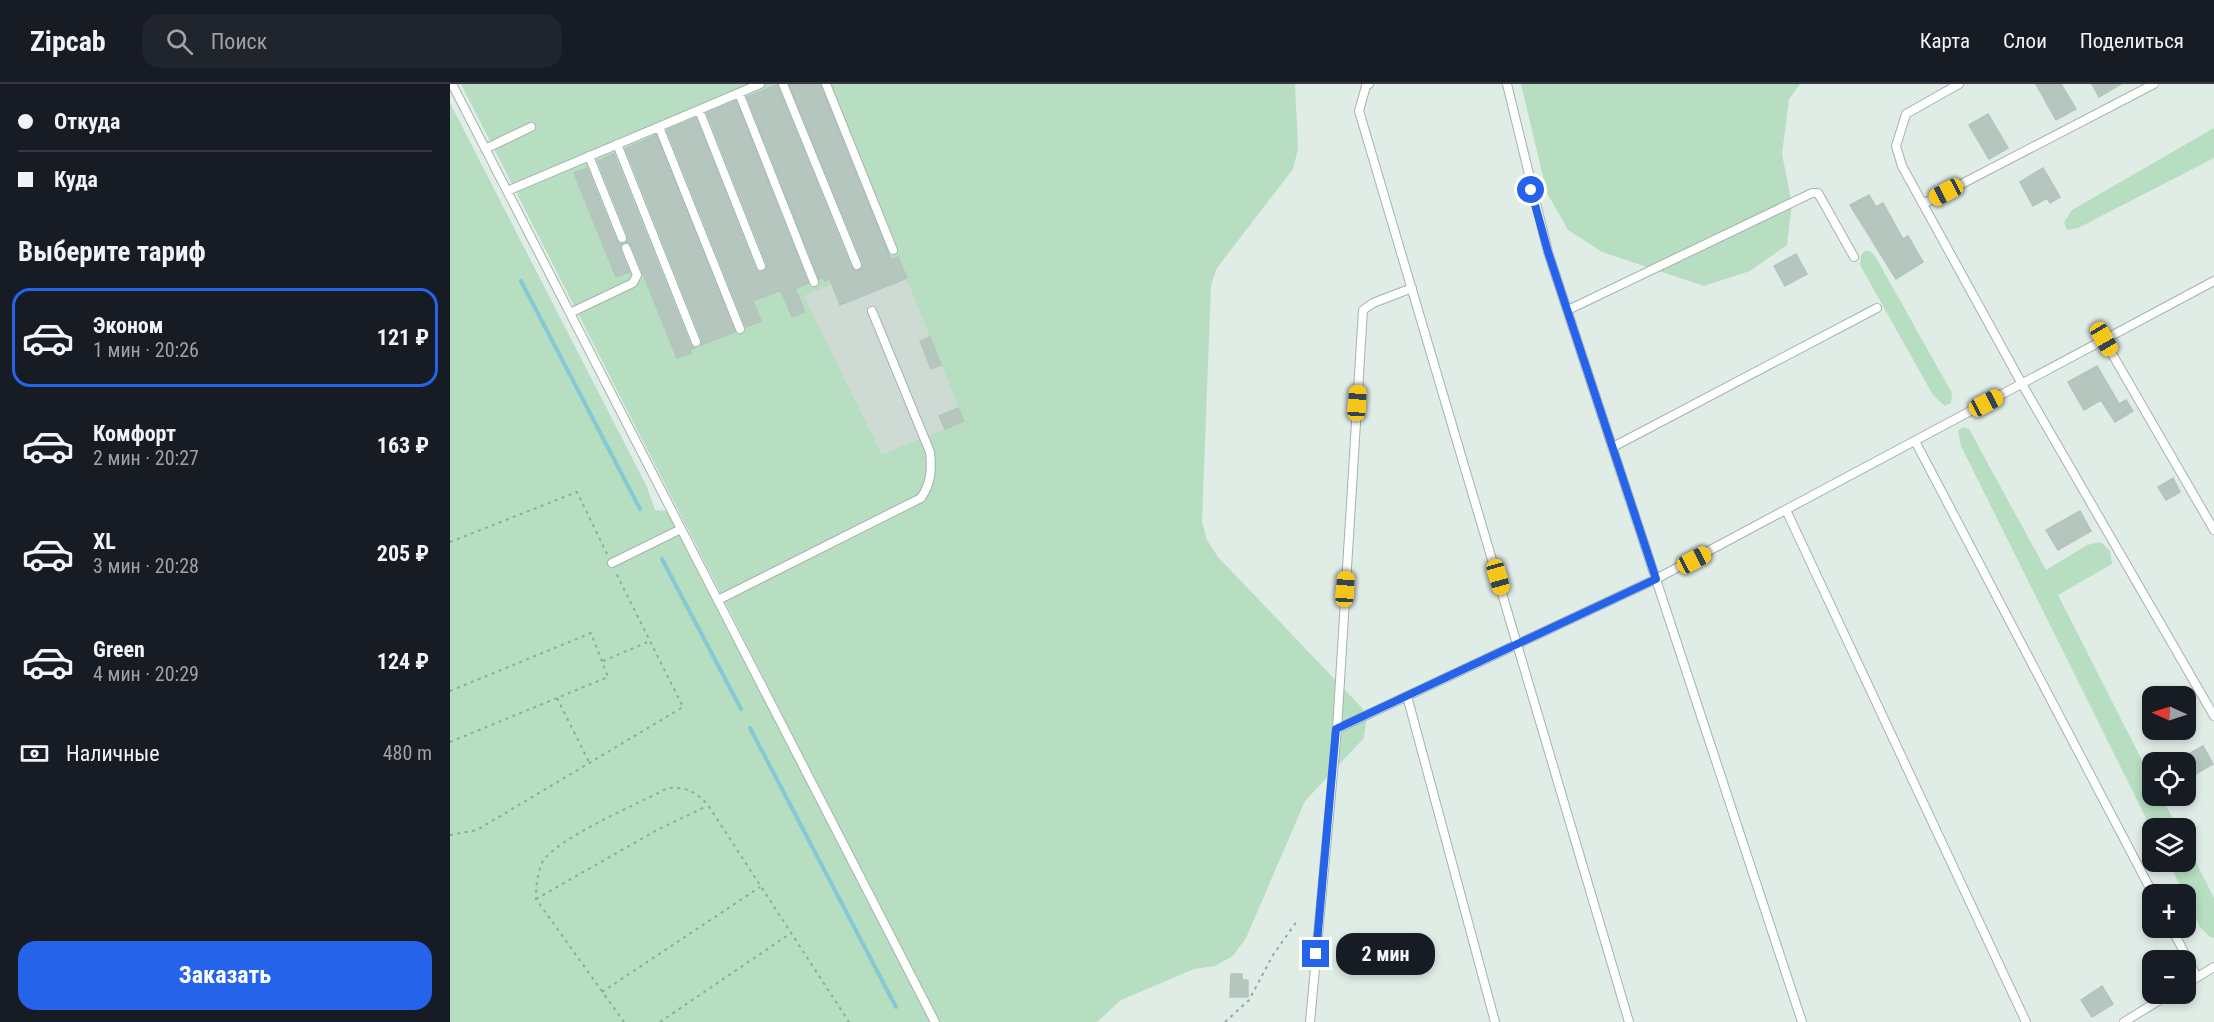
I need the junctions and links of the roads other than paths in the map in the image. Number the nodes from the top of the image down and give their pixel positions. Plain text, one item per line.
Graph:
1 (452, 84) edge
2 (760, 84) edge
3 (783, 84) edge
4 (826, 84) edge
5 (1369, 84) edge
6 (1507, 84) edge
7 (1959, 84) edge
8 (2154, 84) edge
9 (738, 93) junction
10 (699, 110) junction
11 (658, 127) junction
12 (531, 128) dead end
13 (617, 144) junction
14 (485, 148) junction
15 (589, 156) junction
16 (507, 191) junction
17 (1925, 203) junction
18 (622, 238) dead end
19 (626, 248) dead end
20 (893, 250) dead end
21 (1854, 257) dead end
22 (761, 266) dead end
23 (857, 266) dead end
24 (2214, 281) edge
25 (814, 282) dead end
26 (1412, 288) junction
27 (1877, 308) dead end
28 (1568, 310) junction
29 (872, 311) dead end
30 (570, 313) junction
31 (740, 329) dead end
32 (2104, 339) junction
33 (696, 342) dead end
34 (2022, 384) junction
35 (1915, 441) junction
36 (1613, 447) junction
37 (1786, 510) junction
38 (681, 529) junction
39 (2214, 530) edge
40 (612, 563) road end
41 (1656, 579) junction
42 (718, 600) junction
43 (1518, 644) junction
44 (1407, 696) junction
45 (2214, 716) edge
46 (1336, 729) junction
47 (2148, 884) edge
48 (2176, 938) edge
49 (2214, 967) edge
50 (2197, 977) joint
51 (2153, 1004) edge
52 (935, 1022) edge
53 (1310, 1022) edge
54 (1495, 1022) edge
55 (1629, 1022) edge
56 (1802, 1022) edge
57 (2026, 1022) edge
58 (2124, 1022) edge

1 - 14 lane
2 - 9 lane
3 - 23 lane
4 - 20 lane
5 - 26 lane
6 - 28 lane
7 - 17 lane
8 - 17 lane
9 - 10 lane
9 - 25 lane
10 - 11 lane
10 - 22 lane
11 - 13 lane
11 - 31 lane
12 - 14 lane
13 - 15 lane
13 - 33 lane
14 - 16 lane
15 - 16 lane
15 - 18 lane
16 - 30 lane
17 - 34 lane
19 - 30 lane
21 - 28 lane
24 - 32 lane
26 - 43 lane
26 - 46 lane
27 - 36 lane
28 - 36 lane
29 - 42 lane
30 - 38 lane
32 - 34 lane
32 - 39 lane
34 - 35 lane
34 - 45 lane
35 - 37 lane
35 - 47 lane
36 - 41 lane
37 - 41 lane
37 - 57 lane
38 - 40 lane
38 - 42 lane
41 - 43 lane
41 - 56 lane
42 - 52 lane
43 - 44 lane
43 - 55 lane
44 - 46 lane
44 - 54 lane
46 - 53 lane
48 - 50 lane
49 - 50 lane
51 - 58 lane

